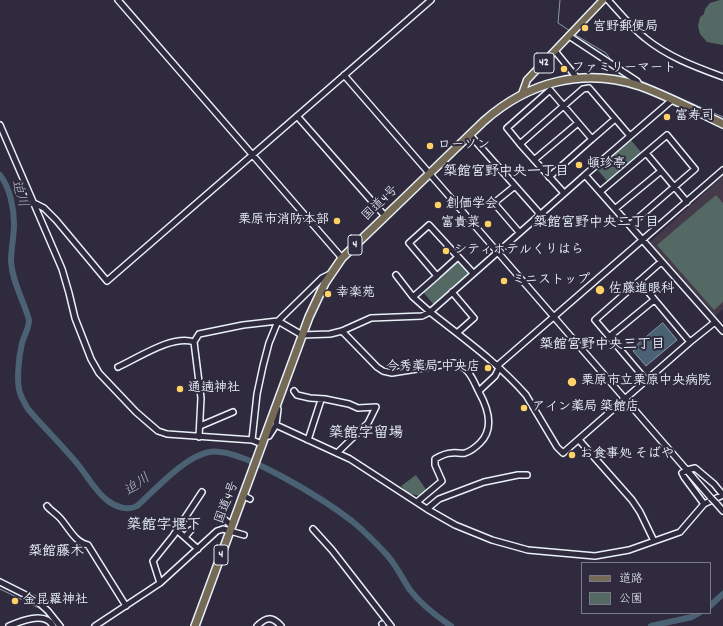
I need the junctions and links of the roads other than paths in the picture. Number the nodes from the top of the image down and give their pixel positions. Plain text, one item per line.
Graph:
1 (118, 0) edge
2 (431, 0) edge
3 (603, 0) edge
4 (608, 0) edge
5 (571, 34) junction
6 (555, 51) junction
7 (344, 75) junction
8 (723, 77) edge
9 (578, 79) junction
10 (640, 86) junction
11 (522, 94) junction
12 (672, 100) junction
13 (563, 106) junction
14 (297, 116) junction
15 (615, 119) junction
16 (578, 123) junction
17 (723, 124) edge
18 (0, 126) edge
19 (470, 134) junction
20 (630, 136) junction
21 (592, 139) junction
22 (520, 144) junction
23 (646, 154) junction
24 (252, 155) junction
25 (534, 160) junction
26 (723, 170) edge
27 (661, 171) junction
28 (430, 174) junction
29 (585, 175) junction
30 (549, 177) junction
31 (515, 186) junction
32 (674, 187) junction
33 (601, 192) junction
34 (564, 194) junction
35 (687, 202) junction
36 (34, 203) junction
37 (616, 208) junction
38 (540, 214) junction
39 (385, 216) junction
40 (630, 225) junction
41 (519, 232) junction
42 (642, 240) junction
43 (498, 252) junction
44 (458, 257) junction
45 (342, 258) junction
46 (661, 262) junction
47 (473, 273) junction
48 (330, 274) junction
49 (396, 275) dead end
50 (437, 276) junction
51 (638, 281) junction
52 (452, 292) junction
53 (413, 297) junction
54 (654, 300) junction
55 (430, 312) junction
56 (554, 317) junction
57 (278, 321) junction
58 (715, 322) junction
59 (342, 331) junction
60 (723, 331) edge
61 (457, 333) junction
62 (302, 335) junction
63 (609, 337) junction
64 (194, 342) junction
65 (690, 342) junction
66 (118, 367) dead end
67 (498, 367) junction
68 (646, 380) junction
69 (294, 391) dead end
70 (479, 391) junction
71 (625, 398) junction
72 (321, 400) junction
73 (275, 408) junction
74 (233, 412) dead end
75 (276, 425) junction
76 (200, 426) junction
77 (265, 435) junction
78 (200, 437) junction
79 (252, 440) junction
80 (308, 440) junction
81 (579, 440) junction
82 (261, 445) junction
83 (337, 453) junction
84 (687, 470) junction
85 (527, 475) dead end
86 (202, 492) dead end
87 (723, 495) edge
88 (416, 502) junction
89 (704, 504) junction
90 (47, 506) dead end
91 (427, 509) junction
92 (723, 511) edge
93 (224, 519) dead end
94 (231, 528) junction
95 (313, 529) dead end
96 (191, 530) dead end
97 (180, 533) dead end
98 (244, 535) dead end
99 (185, 537) junction
100 (654, 541) junction
101 (198, 549) junction
102 (0, 582) edge
103 (160, 583) junction
104 (126, 606) junction
105 (102, 624) edge
106 (9, 626) edge
107 (53, 626) edge
108 (60, 626) edge
109 (95, 626) edge
110 (196, 626) edge
111 (257, 626) edge
112 (281, 626) edge
113 (391, 626) edge

1 - 24 street
2 - 7 street
3 - 5 main road, 42
4 - 8 street
5 - 6 main road, 42
5 - 10 street
6 - 9 street
6 - 11 main road, 42
7 - 14 street
7 - 28 street
9 - 10 highway, 国道4号 / 4
9 - 11 highway, 国道4号 / 4
10 - 12 highway, 国道4号 / 4
11 - 19 highway, 国道4号 / 4
12 - 17 highway, 国道4号 / 4
12 - 20 street
13 - 15 street
13 - 16 street
13 - 22 street
13 - 22 street
14 - 24 street
14 - 39 street
15 - 20 street
15 - 21 street
16 - 21 street
16 - 25 street
18 - 36 street
19 - 28 highway, 国道4号 / 4
19 - 31 street
20 - 29 street
21 - 30 street
22 - 25 street
23 - 27 street
23 - 32 street
23 - 33 street
24 - 36 street
24 - 45 street
25 - 30 street
26 - 35 street
27 - 32 street
27 - 37 street
28 - 39 highway, 国道4号 / 4
28 - 43 street
29 - 33 street
29 - 34 street
30 - 34 street
31 - 38 street
31 - 41 street
32 - 35 street
32 - 40 street
33 - 37 street
34 - 38 street
35 - 42 street
36 - 78 street
37 - 40 street
38 - 41 street
39 - 45 highway, 国道4号 / 4
40 - 42 street
41 - 43 street
42 - 46 street
42 - 56 street
43 - 47 street
43 - 56 street
44 - 47 street
44 - 50 street
44 - 50 street
45 - 48 highway, 国道4号 / 4
46 - 51 street
46 - 58 street
47 - 52 street
48 - 57 street
48 - 62 highway, 国道4号 / 4
49 - 53 street
50 - 53 street
51 - 54 street
51 - 63 street
52 - 55 street
52 - 61 street
53 - 55 street
54 - 63 street
54 - 65 street
55 - 59 street
55 - 61 street
56 - 67 street
56 - 71 street
57 - 62 street
57 - 64 street
57 - 79 street
58 - 60 street
58 - 65 street
59 - 62 street
59 - 70 street
61 - 67 street
62 - 73 highway, 国道4号 / 4
63 - 68 street
64 - 66 street
64 - 76 street
65 - 68 street
67 - 70 street
67 - 81 street
68 - 71 street
69 - 72 street
70 - 88 street
71 - 81 street
71 - 84 street
72 - 80 street
72 - 83 street
73 - 75 street
73 - 77 highway, 国道4号 / 4
74 - 76 street
75 - 77 street
75 - 80 street
76 - 78 street
77 - 82 highway, 国道4号 / 4
78 - 79 street
79 - 82 street
80 - 83 street
81 - 100 street
82 - 94 highway, 国道4号 / 4
83 - 88 street
84 - 87 street
84 - 89 street
84 - 92 street, bridge
85 - 91 street
86 - 103 street
87 - 89 street
88 - 91 street
89 - 100 street
90 - 104 street
91 - 100 street
93 - 94 street
94 - 98 street
94 - 101 street
94 - 110 highway, 国道4号 / 4
95 - 113 street
96 - 99 street
97 - 99 street
99 - 101 street
101 - 103 street
102 - 108 street
103 - 104 street
104 - 105 street
105 - 109 street
106 - 107 street
111 - 112 street

